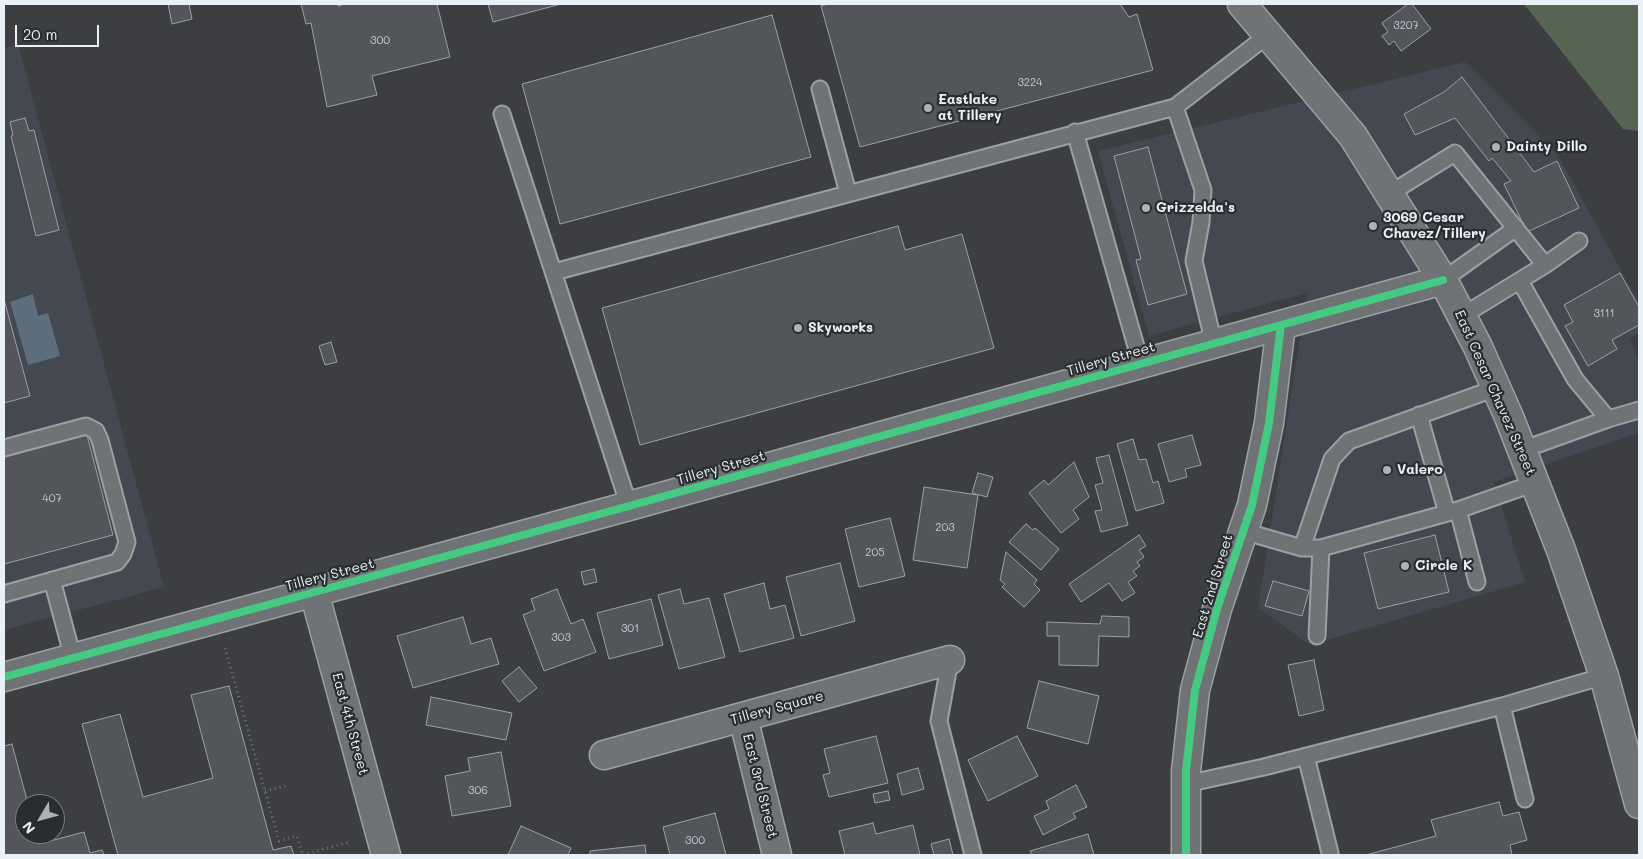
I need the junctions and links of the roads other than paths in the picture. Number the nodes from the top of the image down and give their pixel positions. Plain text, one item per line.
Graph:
1 (1242, 4) edge
2 (1268, 35) junction
3 (820, 89) dead end
4 (1175, 107) junction
5 (502, 114) dead end
6 (1075, 132) junction
7 (848, 193) junction
8 (1389, 194) junction
9 (1516, 228) junction
10 (1579, 241) dead end
11 (1545, 265) junction
12 (554, 272) junction
13 (1443, 280) junction
14 (1520, 280) junction
15 (1462, 316) junction
16 (1281, 325) junction
17 (1214, 344) junction
18 (1142, 364) junction
19 (1496, 388) junction
20 (1639, 410) edge
21 (1419, 415) junction
22 (1608, 419) junction
23 (4, 448) edge
24 (1522, 450) junction
25 (1535, 483) junction
26 (629, 506) junction
27 (1452, 512) junction
28 (1243, 531) junction
29 (1302, 548) junction
30 (1321, 548) junction
31 (52, 580) junction
32 (1477, 582) dead end
33 (314, 592) junction
34 (4, 594) edge
35 (1317, 636) dead end
36 (73, 658) junction
37 (950, 660) joint
38 (1604, 676) junction
39 (4, 678) edge
40 (1502, 706) junction
41 (743, 717) junction
42 (604, 755) dead end
43 (1306, 756) junction
44 (1186, 784) junction
45 (1525, 799) dead end
46 (1639, 804) edge
47 (1330, 853) dead end
48 (386, 855) edge
49 (777, 855) edge
50 (974, 855) edge
51 (1186, 855) edge

1 - 2 street, East Cesar Chavez Street
2 - 4 lane
2 - 8 street, East Cesar Chavez Street
3 - 7 lane
4 - 6 lane
4 - 17 lane
5 - 12 lane
6 - 7 lane
6 - 18 lane
7 - 12 lane
8 - 9 lane
8 - 13 street, East Cesar Chavez Street
9 - 11 lane
9 - 13 lane
10 - 11 lane
11 - 14 lane
12 - 26 lane
13 - 15 street, East Cesar Chavez Street
13 - 16 street, Tillery Street
14 - 15 lane
14 - 22 lane
15 - 19 street, East Cesar Chavez Street
16 - 17 street, Tillery Street
16 - 28 street, East 2nd Street
17 - 18 street, Tillery Street
18 - 26 street, Tillery Street
19 - 21 lane
19 - 24 street, East Cesar Chavez Street
20 - 22 lane
21 - 27 lane
21 - 29 lane
22 - 24 lane
23 - 31 lane
24 - 25 street, East Cesar Chavez Street
25 - 27 lane
25 - 38 street, East Cesar Chavez Street
26 - 33 street, Tillery Street
27 - 30 lane
27 - 32 lane
28 - 29 lane
28 - 44 street, East 2nd Street
29 - 30 lane
30 - 35 lane
31 - 34 lane
31 - 36 lane
33 - 36 street, Tillery Street
33 - 48 street, East 4th Street
36 - 39 street, Tillery Street
37 - 41 street, Tillery Square
37 - 50 lane
38 - 40 lane
38 - 46 street, East Cesar Chavez Street
40 - 43 lane
40 - 45 lane
41 - 42 street, Tillery Square
41 - 49 street, East 3rd Street
43 - 44 lane
43 - 47 lane
44 - 51 street, East 2nd Street

